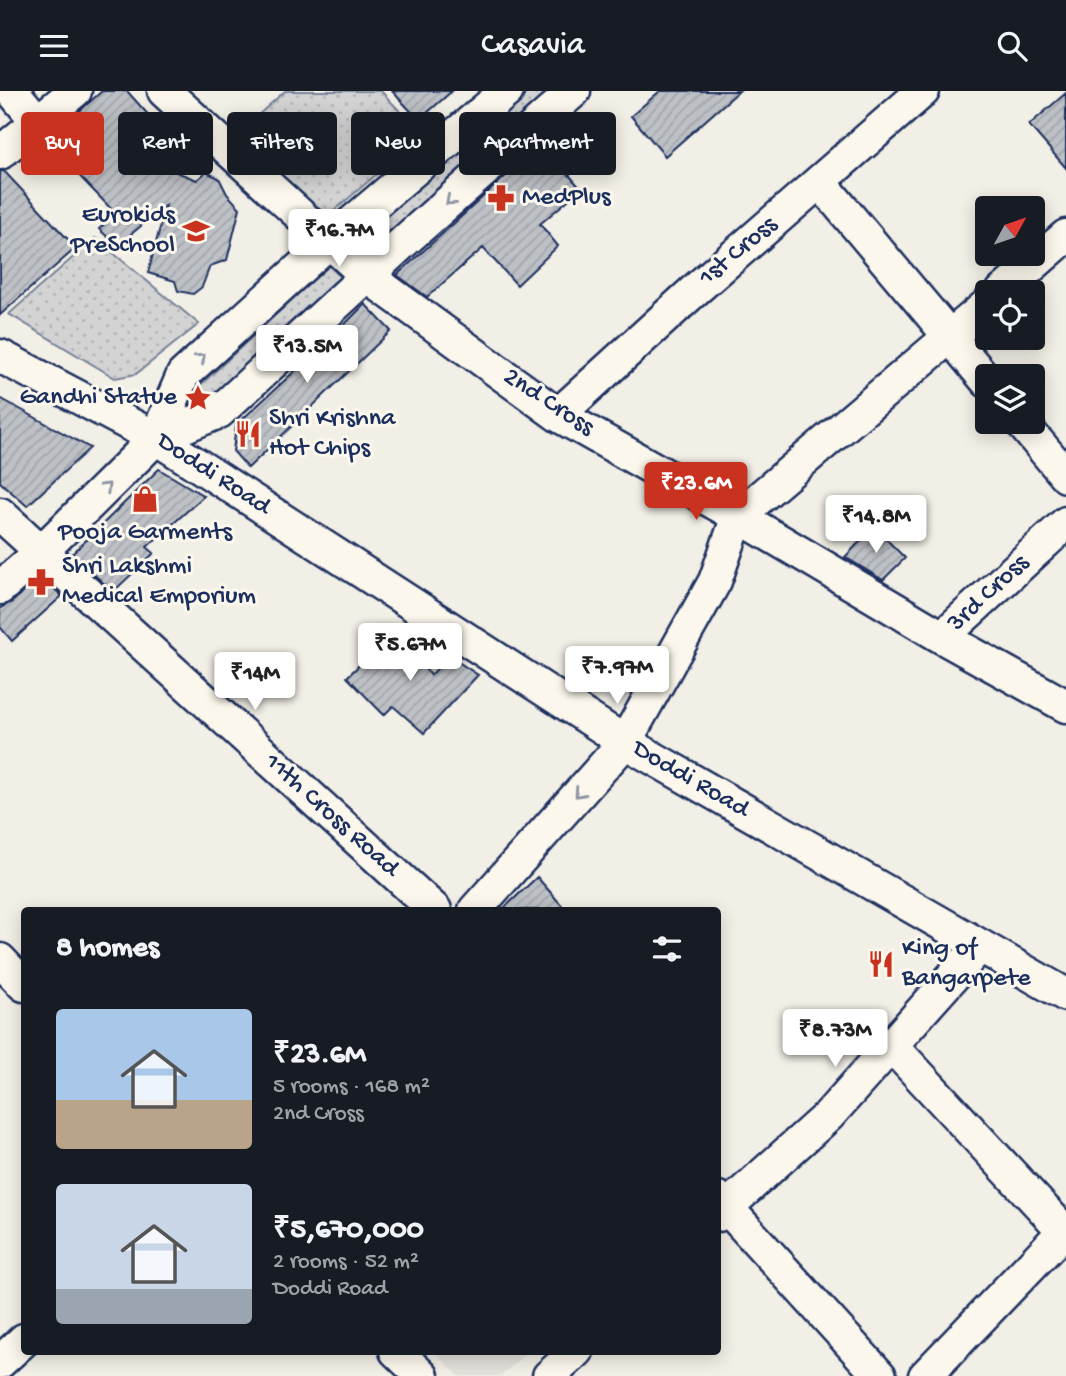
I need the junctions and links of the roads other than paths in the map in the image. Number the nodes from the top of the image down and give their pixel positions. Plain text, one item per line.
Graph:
1 (12, 91) edge
2 (75, 91) edge
3 (164, 91) edge
4 (507, 91) edge
5 (574, 91) edge
6 (923, 91) edge
7 (30, 112) edge
8 (50, 112) edge
9 (21, 136) edge
10 (0, 153) edge
11 (820, 182) junction
12 (1066, 236) edge
13 (329, 242) junction
14 (367, 276) junction
15 (1016, 280) edge
16 (975, 316) edge
17 (951, 337) junction
18 (0, 356) edge
19 (975, 366) edge
20 (558, 415) junction
21 (1031, 434) edge
22 (156, 438) junction
23 (1066, 476) edge
24 (0, 514) edge
25 (738, 516) junction
26 (1066, 523) edge
27 (40, 553) junction
28 (0, 588) edge
29 (942, 637) junction
30 (1066, 706) edge
31 (625, 742) junction
32 (432, 907) edge
33 (478, 907) edge
34 (979, 947) junction
35 (0, 960) edge
36 (21, 982) edge
37 (1066, 995) edge
38 (891, 1045) junction
39 (721, 1205) edge
40 (721, 1207) edge
41 (1065, 1230) edge
42 (21, 1343) edge
43 (400, 1355) edge
44 (573, 1355) edge
45 (0, 1363) edge
46 (422, 1376) edge
47 (549, 1376) edge
48 (880, 1376) edge
49 (925, 1376) edge

1 - 7 street
2 - 8 street
3 - 13 street, 2nd Cross
4 - 13 street
5 -> 14 street
6 - 11 street, 1st Cross
9 - 10 street
11 - 17 street
11 - 20 street, 1st Cross
12 - 15 street
13 - 14 street, 2nd Cross
22 -> 13 street
14 - 20 street, 2nd Cross
14 - 22 street
16 - 17 street
17 - 19 street
17 - 25 street
18 - 22 street, Doddi Road
20 - 25 street, 2nd Cross
21 - 23 street
27 -> 22 street
22 - 31 street, Doddi Road
24 - 27 street, 11th Cross Road
25 - 29 street, 2nd Cross
25 - 31 street
26 - 29 street, 3rd Cross
27 - 28 street
27 - 32 street, 11th Cross Road
29 - 30 street, 2nd Cross
31 -> 33 street
31 - 34 street, Doddi Road
34 - 37 street, Doddi Road
34 - 38 street
35 - 36 street
38 - 39 street
38 - 41 street
40 - 48 street
41 - 49 street
42 - 45 street
43 - 46 street
44 - 47 street

